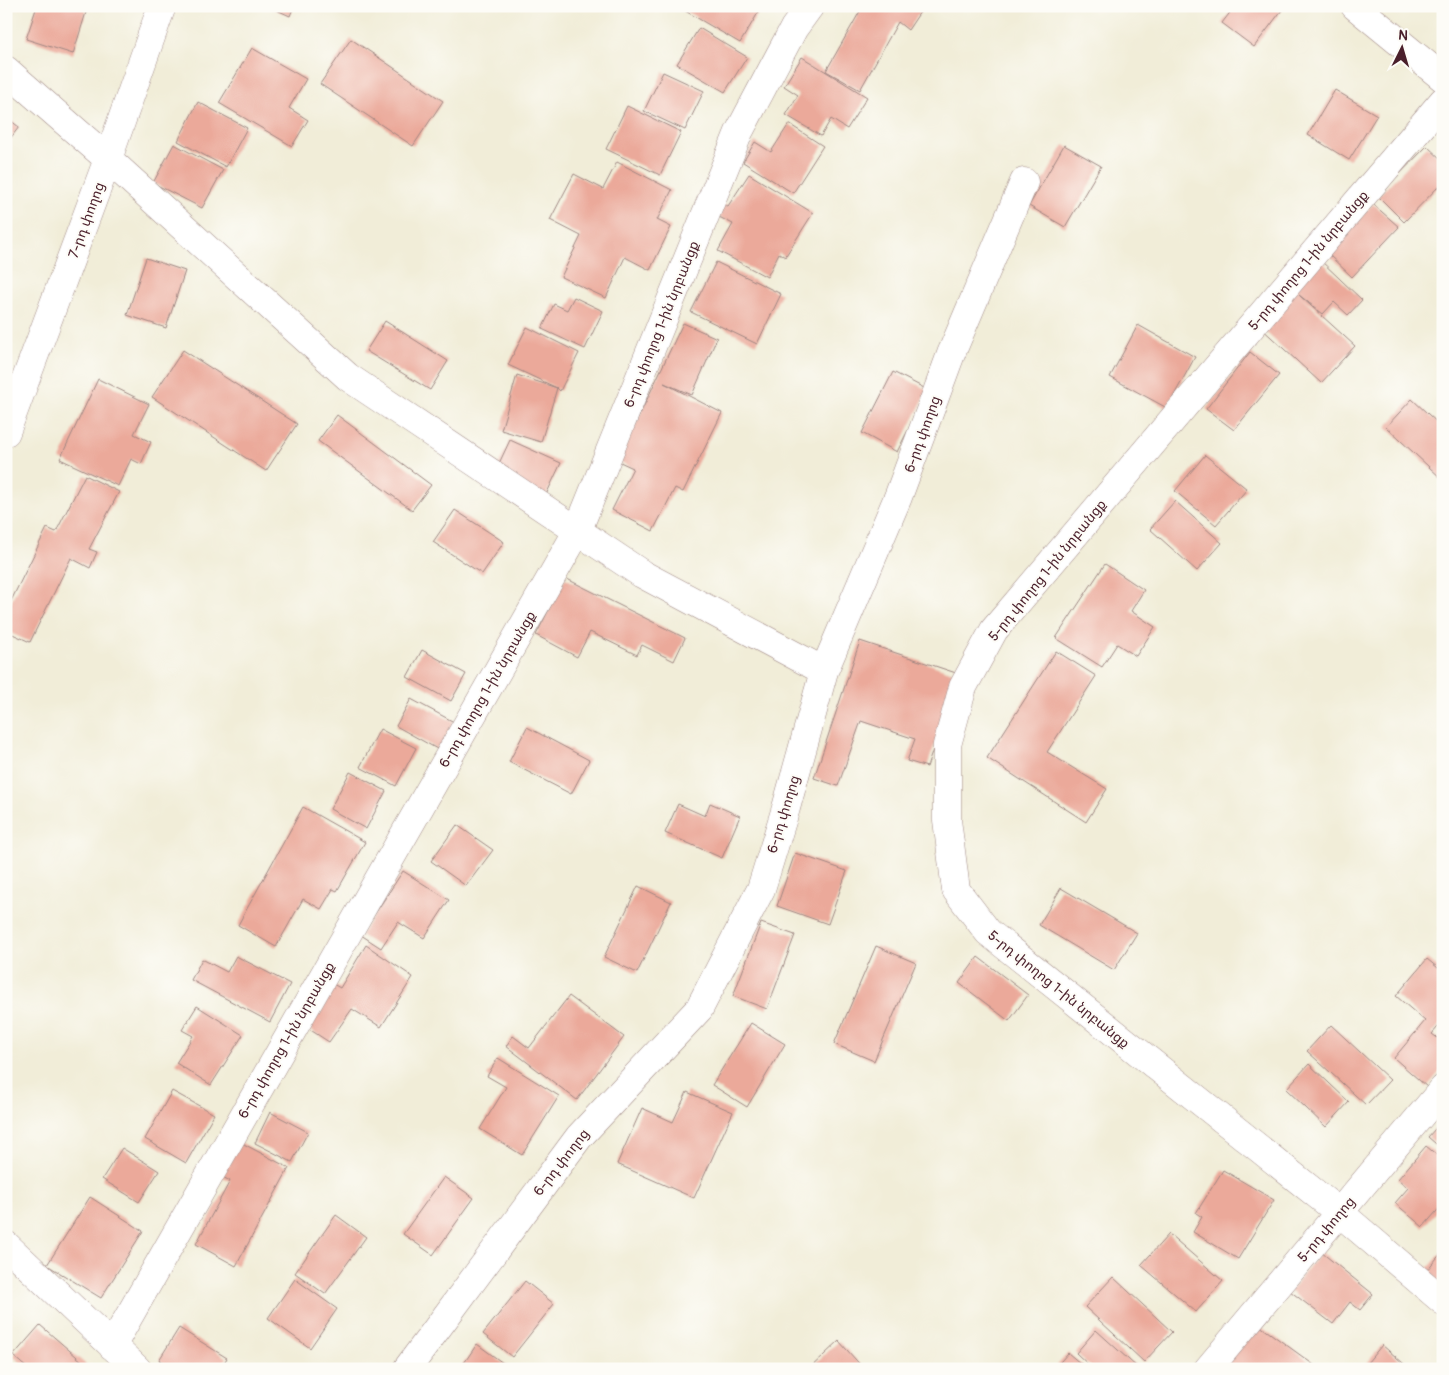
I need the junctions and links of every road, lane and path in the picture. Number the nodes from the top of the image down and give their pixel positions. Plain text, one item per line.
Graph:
1 (162, 6) edge
2 (810, 6) edge
3 (1355, 6) edge
4 (6, 70) edge
5 (1443, 78) edge
6 (1443, 101) edge
7 (108, 159) junction
8 (1024, 182) dead end
9 (6, 432) edge
10 (577, 532) junction
11 (824, 671) junction
12 (1443, 1089) edge
13 (1340, 1213) junction
14 (6, 1245) edge
15 (1443, 1301) edge
16 (112, 1346) junction
17 (137, 1369) edge
18 (408, 1369) edge
19 (1208, 1369) edge

1 - 7 street, 7-րդ փողոց
2 - 10 street, 6-րդ փողոց 1-ին նրբանցք
3 - 5 street
4 - 7 street
6 - 13 street, 5-րդ փողոց 1-ին նրբանցք
7 - 9 street, 7-րդ փողոց
7 - 10 street
8 - 11 street, 6-րդ փողոց
10 - 11 street
10 - 16 street, 6-րդ փողոց 1-ին նրբանցք
11 - 18 street, 6-րդ փողոց
12 - 13 street, 5-րդ փողոց
13 - 15 street, 5-րդ փողոց 1-ին նրբանցք
13 - 19 street, 5-րդ փողոց
14 - 16 street
16 - 17 street

